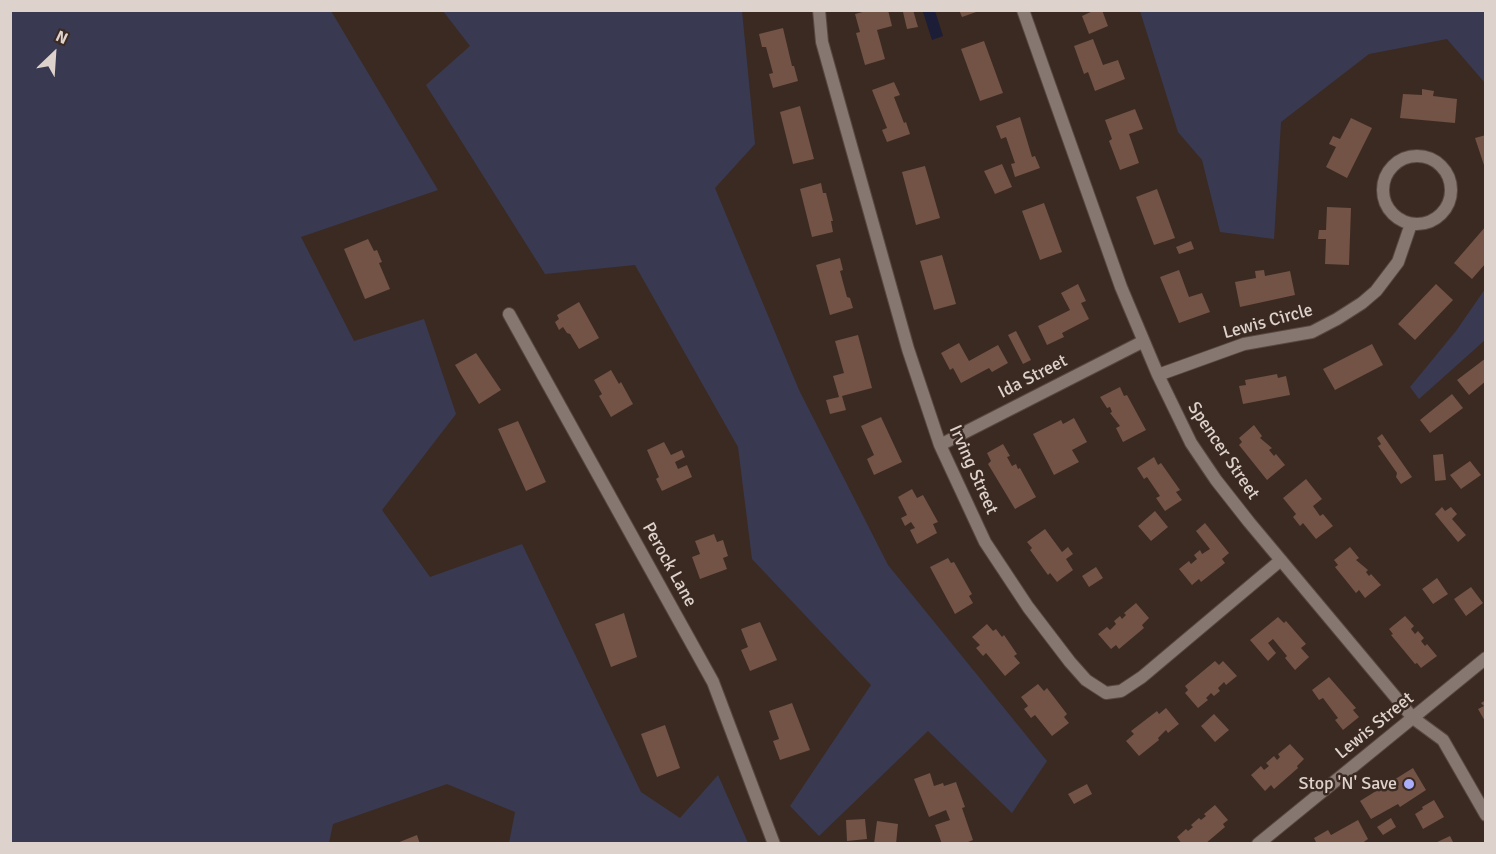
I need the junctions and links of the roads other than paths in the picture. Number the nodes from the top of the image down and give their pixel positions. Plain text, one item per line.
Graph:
1 (819, 10) edge
2 (1023, 10) edge
3 (1411, 224) junction
4 (509, 314) dead end
5 (1142, 342) junction
6 (1158, 375) junction
7 (940, 445) junction
8 (1281, 560) junction
9 (1485, 658) edge
10 (1413, 718) junction
11 (1485, 815) edge
12 (774, 843) edge
13 (1258, 843) edge

1 - 7 street, Irving Street
2 - 5 street, Spencer Street
3 - 3 street
3 - 6 street, Lewis Circle
4 - 12 street, Perock Lane
5 - 6 street, Spencer Street
5 - 7 street, Ida Street
6 - 8 street, Spencer Street
7 - 8 street, Irving Street
8 - 10 street, Spencer Street
9 - 10 street, Lewis Street
10 - 11 street, Spencer Street
10 - 13 street, Lewis Street

